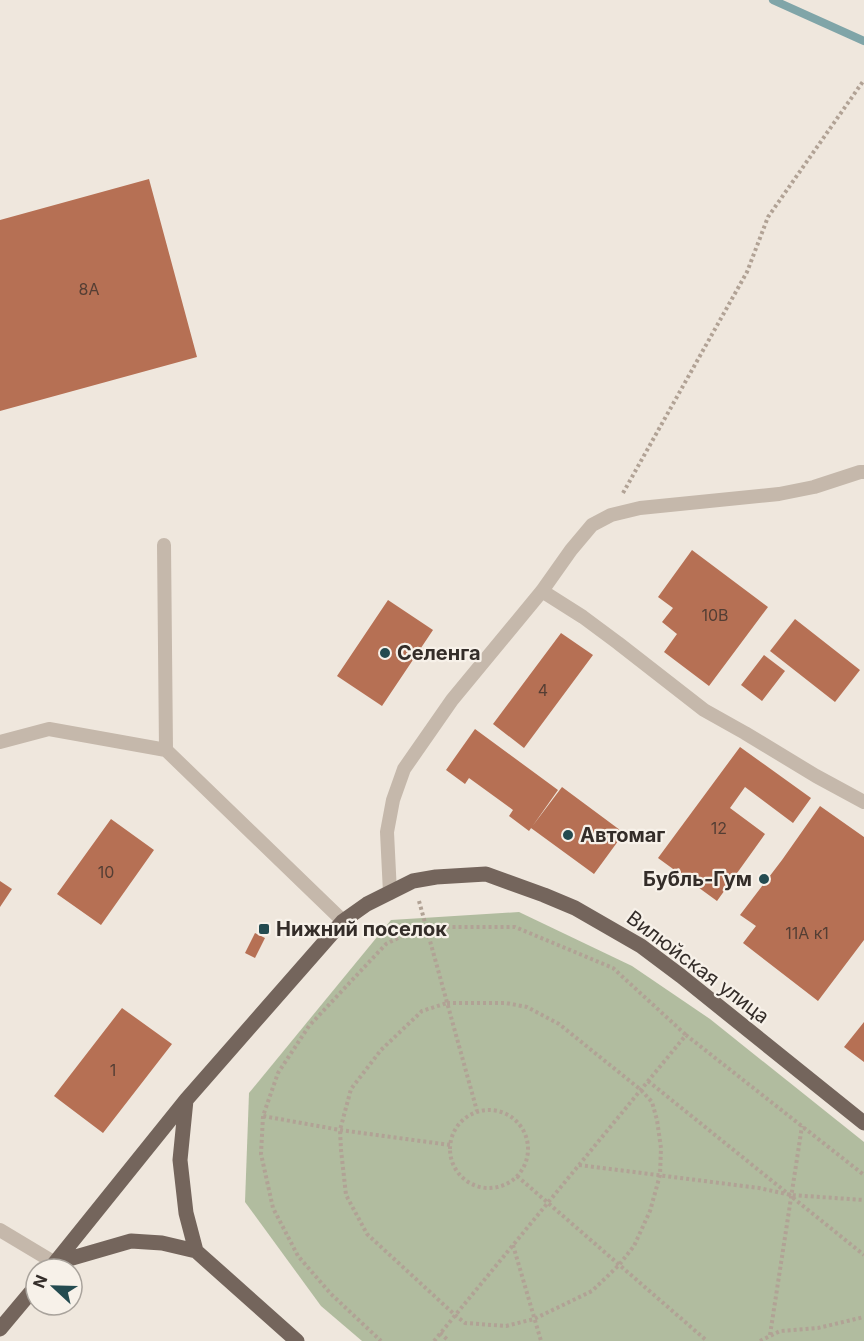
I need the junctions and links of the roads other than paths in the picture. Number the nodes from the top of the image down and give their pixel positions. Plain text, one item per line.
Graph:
1 (864, 472) edge
2 (164, 545) dead end
3 (542, 591) junction
4 (0, 742) edge
5 (166, 750) junction
6 (864, 802) edge
7 (390, 893) junction
8 (343, 921) junction
9 (186, 1100) junction
10 (864, 1123) edge
11 (0, 1230) edge
12 (196, 1251) junction
13 (40, 1257) edge
14 (60, 1257) edge
15 (81, 1257) edge
16 (24, 1300) edge
17 (0, 1329) edge
18 (297, 1341) edge

1 - 3 lane
2 - 5 lane
3 - 6 lane
3 - 7 lane
4 - 5 lane
5 - 8 lane
7 - 8 main road, Вилюйская улица
7 - 10 main road, Вилюйская улица
8 - 9 main road, Вилюйская улица
9 - 12 main road
9 - 14 main road, Вилюйская улица
11 - 13 lane
12 - 15 main road
12 - 18 main road
16 - 17 main road

